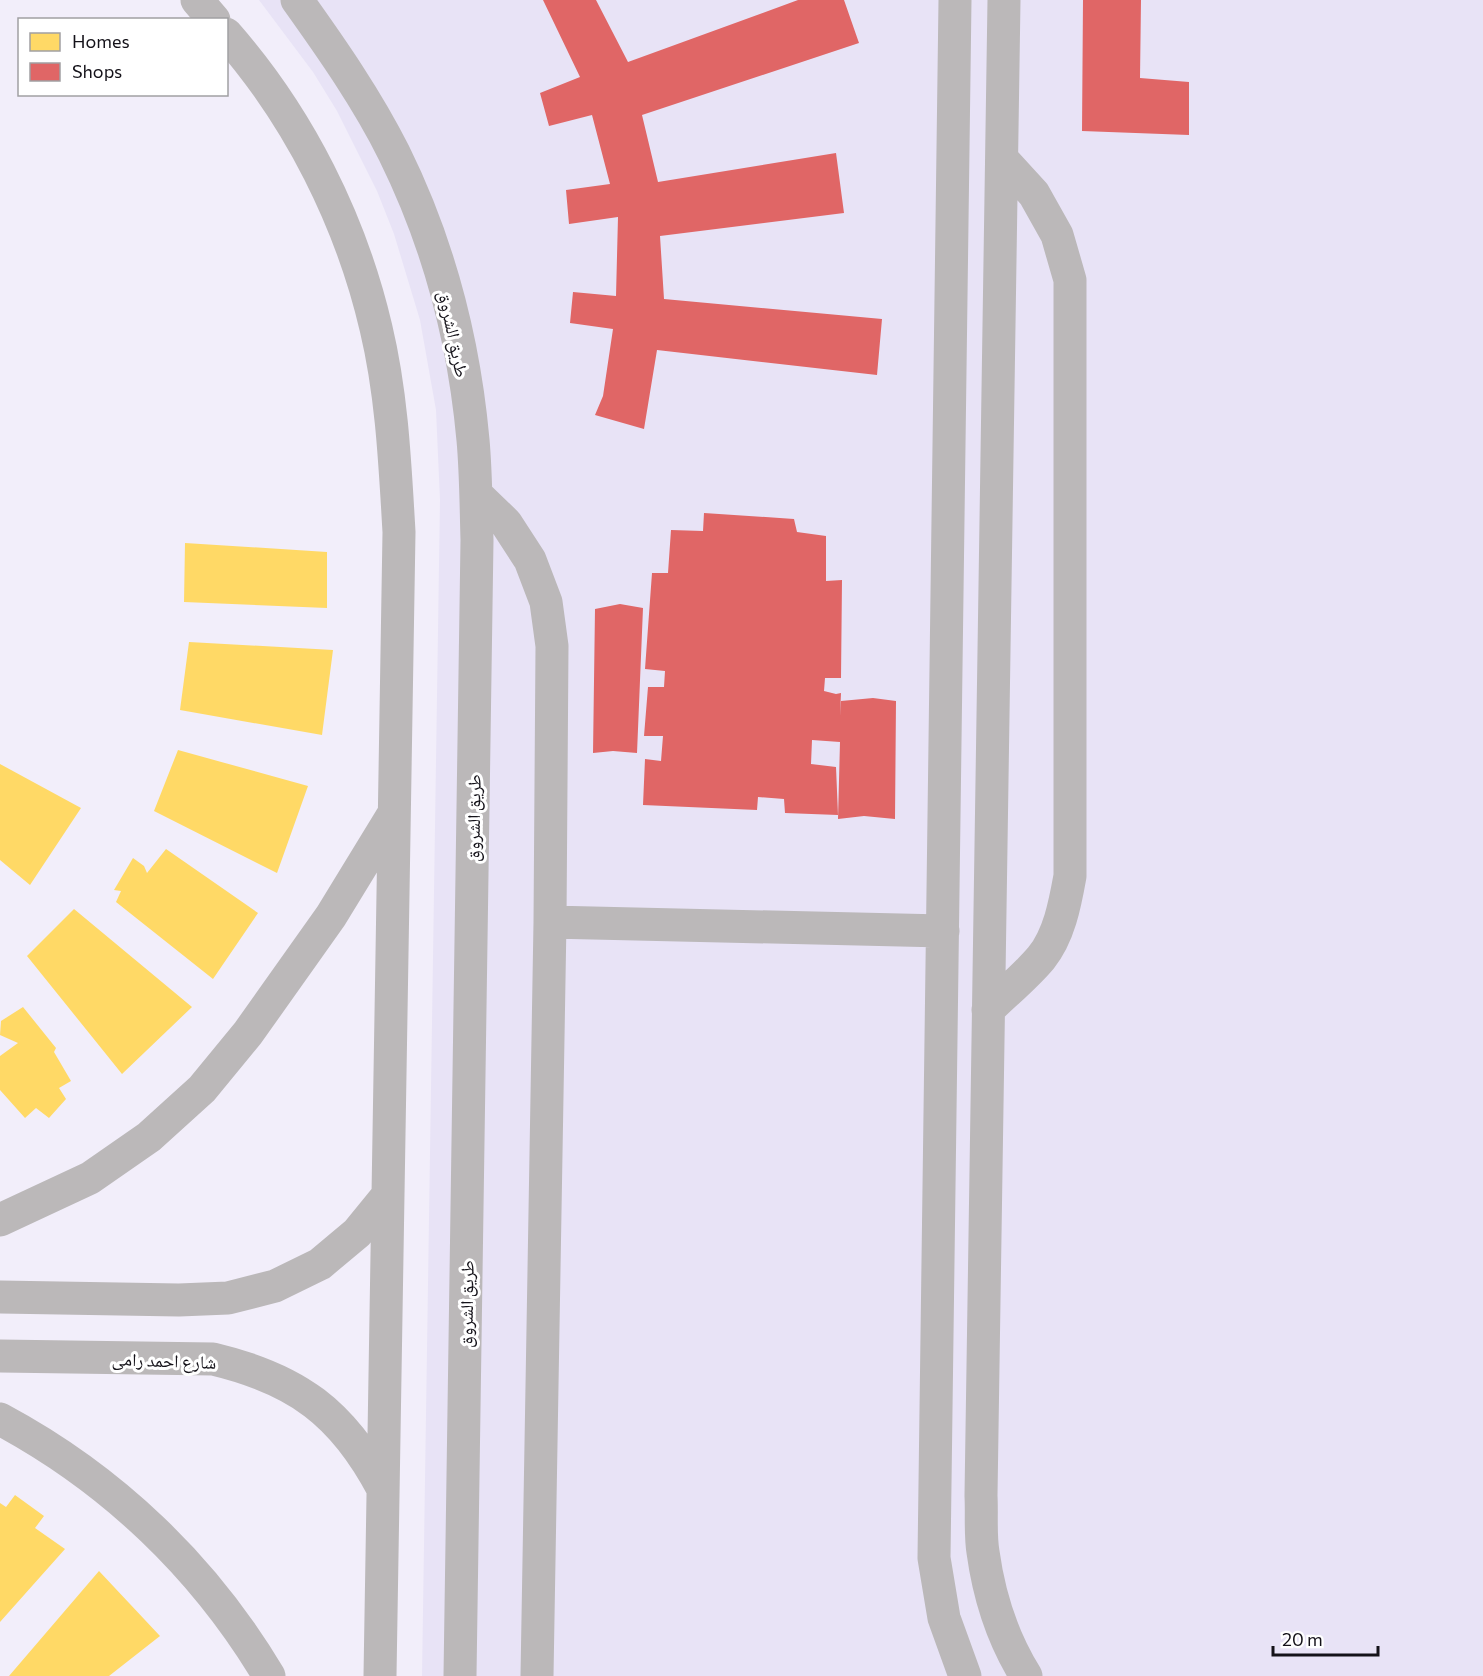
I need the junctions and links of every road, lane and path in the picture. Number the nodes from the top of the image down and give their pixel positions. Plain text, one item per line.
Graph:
1 (197, 0) edge
2 (297, 0) edge
3 (955, 0) edge
4 (1004, 0) edge
5 (212, 18) edge
6 (228, 36) edge
7 (1002, 159) junction
8 (476, 494) junction
9 (394, 812) junction
10 (550, 922) junction
11 (943, 931) junction
12 (988, 1010) junction
13 (388, 1195) junction
14 (939, 1211) junction
15 (986, 1212) junction
16 (0, 1220) edge
17 (0, 1297) edge
18 (0, 1356) edge
19 (0, 1419) edge
20 (383, 1490) junction
21 (269, 1676) edge
22 (380, 1676) edge
23 (460, 1676) edge
24 (537, 1676) edge
25 (965, 1676) edge
26 (1026, 1676) edge

1 - 5 street
2 - 8 street, طريق الشروق
3 - 11 street
4 - 7 street
6 - 9 street
7 - 12 street
7 - 12 street
8 - 10 street
8 - 23 street, طريق الشروق
9 - 13 street
9 - 16 street
10 - 11 street
10 - 24 street
11 - 14 street
12 - 15 street
13 - 17 street
13 - 20 street
14 - 15 street
14 - 25 street
15 - 26 street
18 - 20 street, شارع احمد رامى
19 - 21 street
20 - 22 street

